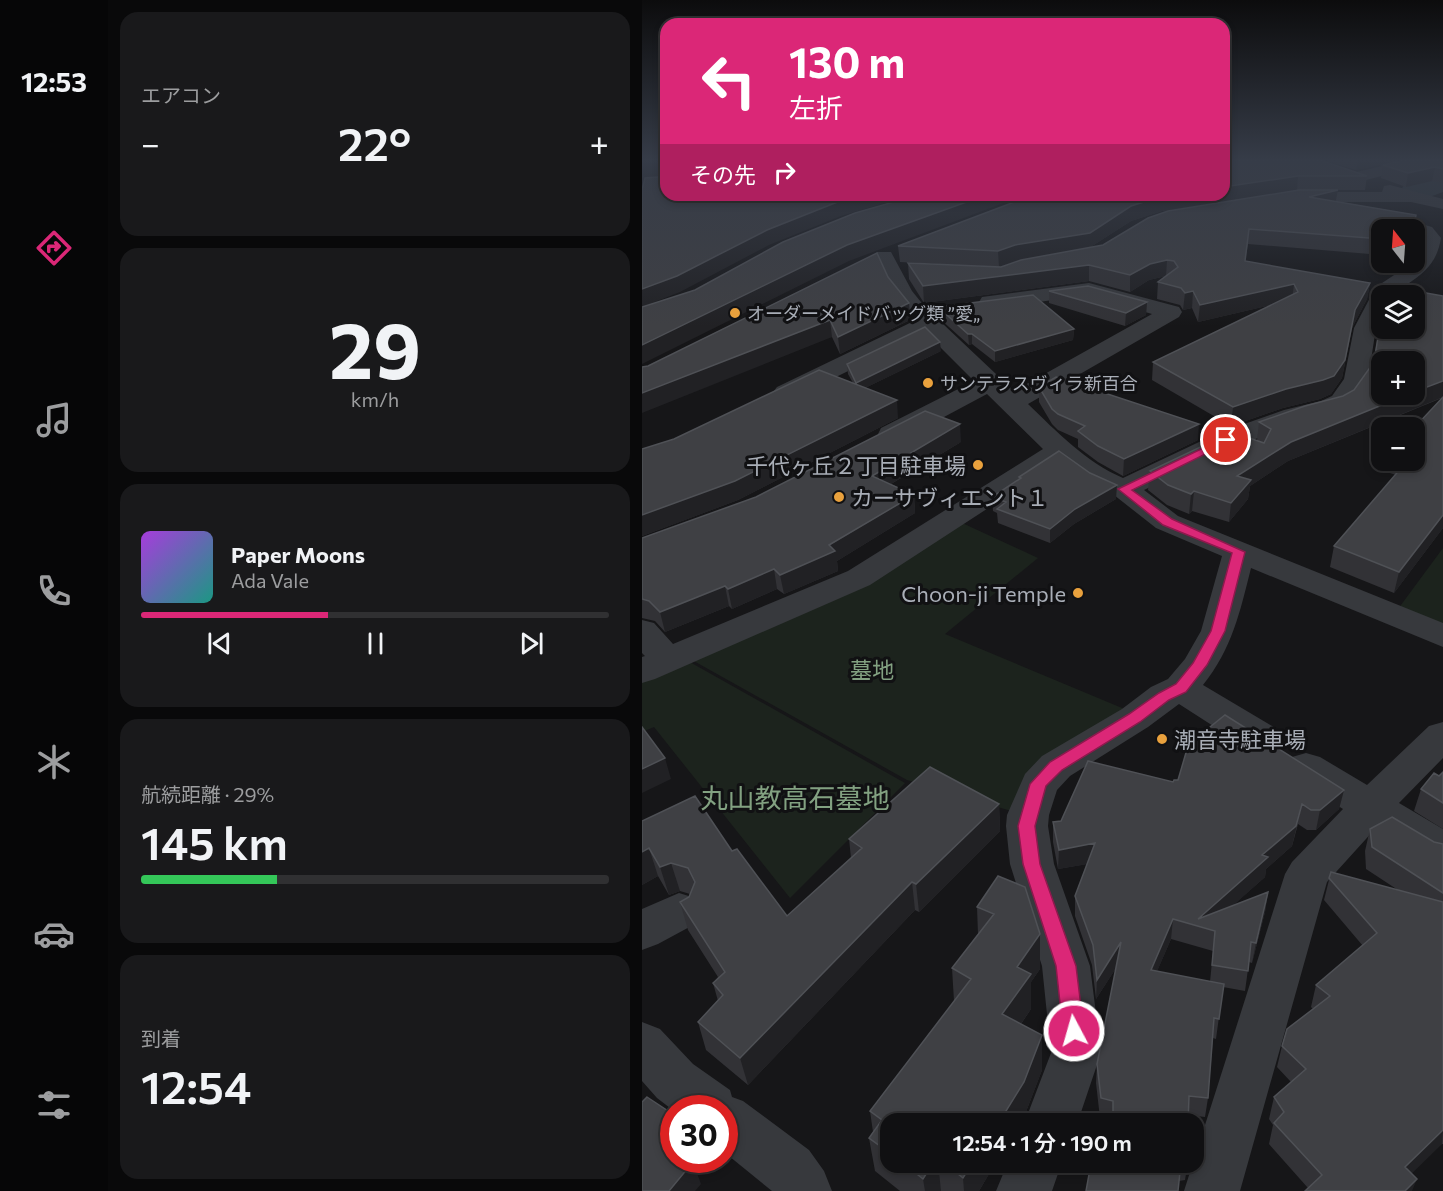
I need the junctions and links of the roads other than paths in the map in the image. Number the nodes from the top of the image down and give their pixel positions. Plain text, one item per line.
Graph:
1 (1425, 231) dead end
2 (1425, 260) edge
3 (892, 262) dead end
4 (1414, 273) edge
5 (1393, 285) edge
6 (1156, 288) edge
7 (1132, 302) junction
8 (974, 304) edge
9 (928, 315) junction
10 (1371, 317) edge
11 (989, 383) junction
12 (770, 400) edge
13 (1010, 404) junction
14 (869, 445) edge
15 (1060, 450) junction
16 (1124, 489) junction
17 (1239, 552) junction
18 (642, 631) edge
19 (1443, 636) edge
20 (655, 666) edge
21 (1181, 688) junction
22 (1443, 735) edge
23 (1370, 807) junction
24 (1443, 850) edge
25 (642, 1045) edge
26 (694, 1095) edge
27 (1054, 1113) edge
28 (738, 1130) edge
29 (1031, 1173) edge
30 (804, 1191) edge
31 (1024, 1191) edge
32 (1212, 1191) edge

1 - 2 street
3 - 9 street
4 - 5 street
6 - 7 street
7 - 8 street
7 - 13 street
9 - 11 street
9 - 12 street
10 - 16 street
11 - 13 street
11 - 14 street
13 - 15 street
15 - 16 street
15 - 20 street
16 - 17 street
17 - 19 street
17 - 21 street
18 - 20 street
21 - 23 street
21 - 27 street
22 - 23 street
23 - 24 street
23 - 32 street
25 - 26 street
28 - 30 street
29 - 31 street

